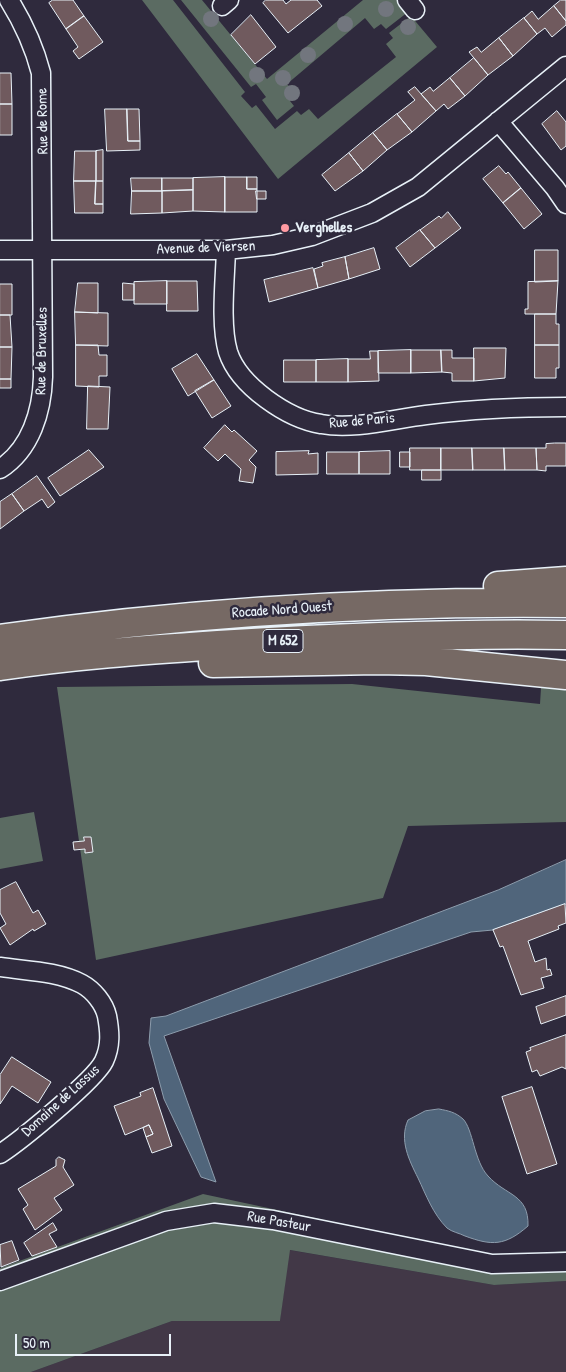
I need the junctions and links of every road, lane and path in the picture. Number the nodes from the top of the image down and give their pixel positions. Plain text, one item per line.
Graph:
1 (9, 0) edge
2 (566, 66) edge
3 (498, 121) junction
4 (566, 204) edge
5 (0, 250) edge
6 (44, 250) junction
7 (226, 250) junction
8 (566, 407) edge
9 (0, 469) edge
10 (566, 581) edge
11 (566, 603) edge
12 (389, 604) junction
13 (566, 635) edge
14 (0, 639) edge
15 (8, 664) edge
16 (566, 675) edge
17 (0, 967) edge
18 (0, 1154) edge
19 (566, 1262) edge
20 (0, 1281) edge

1 - 6 street, Rue de Rome
2 - 3 street, Avenue de Viersen
3 - 4 street
3 - 7 street, Avenue de Viersen
5 - 6 street, Avenue de Viersen
6 - 7 street, Avenue de Viersen
6 - 9 street, Rue de Bruxelles
7 - 8 street, Rue de Paris
10 - 12 highway
11 - 12 highway, Rocade Nord Ouest / M 652
12 - 14 highway, Rocade Nord Ouest / M 652
13 - 15 highway, Rocade Nord Ouest / M 652
15 - 16 highway
17 - 18 street, Domaine de Lassus
19 - 20 street, Rue Pasteur

